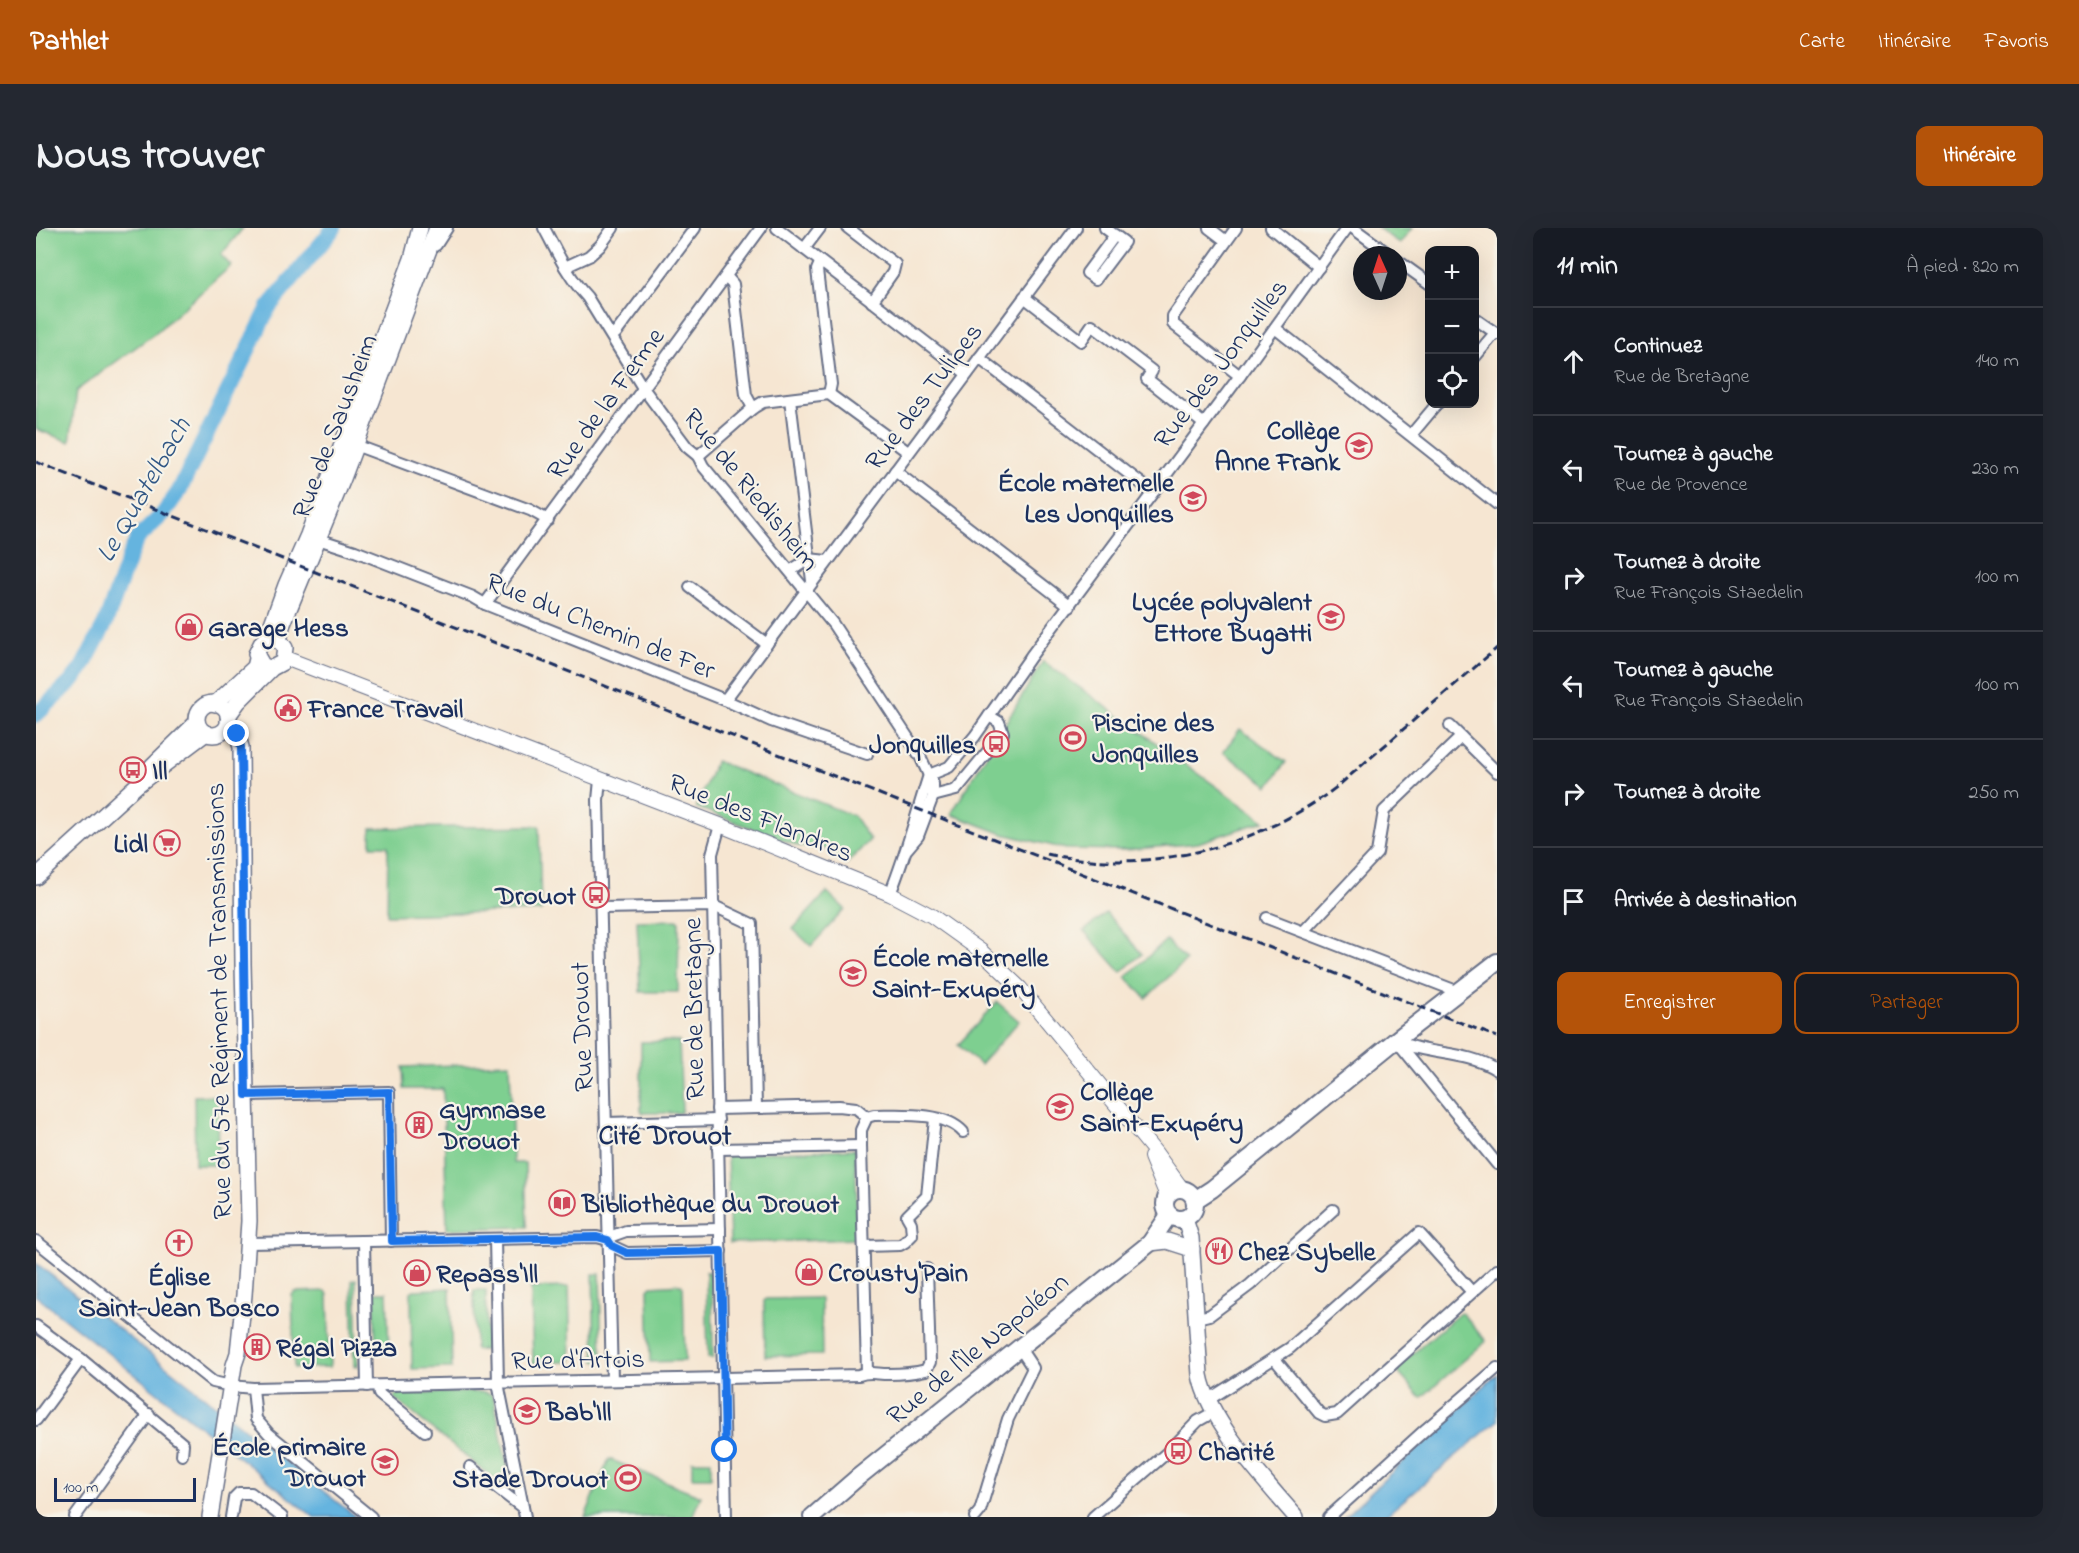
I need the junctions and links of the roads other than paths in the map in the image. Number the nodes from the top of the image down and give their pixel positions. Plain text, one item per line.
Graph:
1 (420, 228) edge
2 (437, 228) edge
3 (447, 228) edge
4 (544, 228) edge
5 (613, 228) edge
6 (695, 228) edge
7 (760, 228) edge
8 (777, 228) edge
9 (820, 228) edge
10 (848, 228) edge
11 (1076, 228) edge
12 (1105, 228) edge
13 (1209, 228) edge
14 (1236, 228) edge
15 (1271, 228) edge
16 (1347, 228) edge
17 (1353, 228) edge
18 (1115, 236) dead end
19 (1226, 241) junction
20 (1378, 246) edge
21 (804, 249) junction
22 (426, 261) junction
23 (820, 263) junction
24 (565, 267) junction
25 (1319, 267) junction
26 (1407, 267) edge
27 (726, 276) junction
28 (1425, 280) edge
29 (1024, 297) junction
30 (872, 302) junction
31 (1479, 322) edge
32 (1275, 328) junction
33 (1496, 334) edge
34 (612, 336) junction
35 (1478, 354) edge
36 (979, 358) junction
37 (967, 374) junction
38 (1240, 376) junction
39 (643, 388) junction
40 (829, 394) junction
41 (790, 399) junction
42 (753, 408) junction
43 (1434, 408) edge
44 (1204, 424) junction
45 (1411, 435) junction
46 (350, 442) junction
47 (908, 452) junction
48 (698, 456) junction
49 (895, 471) junction
50 (1146, 487) dead end
51 (1497, 504) edge
52 (548, 520) junction
53 (313, 537) junction
54 (809, 559) junction
55 (827, 561) junction
56 (790, 571) junction
57 (690, 586) dead end
58 (809, 586) junction
59 (485, 604) junction
60 (1070, 606) junction
61 (273, 640) junction
62 (767, 644) junction
63 (257, 658) junction
64 (285, 658) junction
65 (272, 668) junction
66 (725, 700) junction
67 (215, 704) junction
68 (989, 716) junction
69 (216, 725) junction
70 (1450, 726) dead end
71 (1461, 737) junction
72 (867, 754) dead end
73 (1497, 772) edge
74 (929, 775) junction
75 (600, 780) junction
76 (933, 796) junction
77 (720, 825) junction
78 (908, 849) junction
79 (36, 877) edge
80 (890, 894) junction
81 (714, 906) junction
82 (601, 908) junction
83 (1267, 918) dead end
84 (1304, 931) junction
85 (1497, 962) edge
86 (1459, 992) junction
87 (1402, 1036) junction
88 (1497, 1070) edge
89 (246, 1095) junction
90 (756, 1108) junction
91 (718, 1114) junction
92 (867, 1117) junction
93 (934, 1119) junction
94 (606, 1123) junction
95 (963, 1132) dead end
96 (861, 1146) junction
97 (718, 1149) junction
98 (1497, 1164) edge
99 (1181, 1195) junction
100 (1333, 1210) dead end
101 (1177, 1217) junction
102 (720, 1229) junction
103 (495, 1239) junction
104 (608, 1240) junction
105 (36, 1241) edge
106 (364, 1241) junction
107 (392, 1241) junction
108 (248, 1243) junction
109 (1150, 1243) junction
110 (865, 1246) junction
111 (1192, 1249) junction
112 (721, 1251) junction
113 (927, 1269) dead end
114 (1497, 1270) edge
115 (1472, 1292) junction
116 (1197, 1318) junction
117 (36, 1326) edge
118 (1019, 1347) junction
119 (1274, 1358) junction
120 (81, 1359) junction
121 (1497, 1368) edge
122 (867, 1372) junction
123 (723, 1378) junction
124 (612, 1380) junction
125 (498, 1383) junction
126 (372, 1386) junction
127 (241, 1387) junction
128 (1211, 1406) junction
129 (149, 1414) junction
130 (36, 1420) edge
131 (424, 1431) dead end
132 (182, 1455) dead end
133 (223, 1459) junction
134 (470, 1467) dead end
135 (524, 1513) edge
136 (75, 1517) edge
137 (210, 1517) edge
138 (215, 1517) edge
139 (231, 1517) edge
140 (282, 1517) edge
141 (370, 1517) edge
142 (726, 1517) edge
143 (812, 1517) edge
144 (975, 1517) edge
145 (1093, 1517) edge
146 (1296, 1517) edge
147 (1329, 1517) edge

1 - 46 main road, Rue de Sausheim
2 - 22 main road, Rue de Sausheim
3 - 22 street
4 - 24 street, Rue de Riedisheim
5 - 24 street
6 - 34 street
7 - 27 street, Rue de la Ferme
8 - 21 street
9 - 21 street
10 - 30 street
11 - 29 street, Rue des Tulipes
12 - 18 street
13 - 19 street
14 - 19 street
15 - 25 street
16 - 25 street, Rue des Jonquilles
17 - 20 street
19 - 38 street
21 - 23 street
22 - 46 main road, Rue de Sausheim
23 - 30 street
23 - 40 street
24 - 34 street, Rue de Riedisheim
25 - 32 street, Rue des Jonquilles
26 - 28 street
27 - 39 street, Rue de la Ferme
27 - 42 street
29 - 36 street, Rue des Tulipes
29 - 44 street
30 - 37 street
31 - 33 street
32 - 38 street, Rue des Jonquilles
32 - 45 street
33 - 35 street
34 - 39 street, Rue de Riedisheim
36 - 37 street, Rue des Tulipes
36 - 50 street
37 - 47 street, Rue des Tulipes
38 - 44 street, Rue des Jonquilles
39 - 48 street, Rue de Riedisheim
39 - 52 street, Rue de la Ferme
40 - 41 street
40 - 47 street
41 - 42 street
41 - 54 street
42 - 48 street
43 - 45 street
44 - 60 street, Rue des Jonquilles
45 - 51 street
46 - 52 street
46 - 53 main road, Rue de Sausheim
47 - 49 street, Rue des Tulipes
48 - 56 street, Rue de Riedisheim
49 - 55 street, Rue des Tulipes
49 - 60 street
52 - 59 street, Rue de la Ferme
53 - 59 street, Rue du Chemin de Fer
53 - 61 main road, Rue de Sausheim
54 - 55 street
54 - 56 street
54 - 58 street
55 - 58 street, Rue des Tulipes
56 - 58 street, Rue de Riedisheim
57 - 62 street
58 - 62 street, Rue des Tulipes
58 - 74 street, Rue de Riedisheim
59 - 66 street, Rue du Chemin de Fer
60 - 68 street, Rue des Jonquilles
61 - 63 main road
61 - 64 main road
62 - 66 street, Rue des Tulipes
63 - 65 main road
63 - 67 main road
64 - 65 main road
64 - 75 street, Rue des Flandres
65 - 69 main road
66 - 72 street, Rue du Chemin de Fer
67 - 69 main road
67 - 69 main road
68 - 74 street, Rue des Jonquilles
68 - 76 street
69 - 79 main road
69 - 89 main road, Rue du 57e Régiment de Transmissions
70 - 71 street
71 - 73 street
71 - 84 street
74 - 76 street, Rue de Riedisheim
74 - 78 street
75 - 77 street, Rue des Flandres
75 - 82 street, Rue Drouot
76 - 78 street
77 - 80 street, Rue des Flandres
77 - 81 street, Rue de Bretagne
78 - 80 street
80 - 99 street, Rue des Flandres
81 - 82 street
81 - 90 street
81 - 91 street, Rue de Bretagne
82 - 94 street, Rue Drouot
83 - 84 street
84 - 86 street
85 - 86 main road
86 - 87 main road
87 - 88 street
87 - 98 street
87 - 99 main road
89 - 107 street
89 - 108 main road, Rue du 57e Régiment de Transmissions
90 - 91 street
90 - 92 street
91 - 94 street
91 - 97 street, Rue de Bretagne
92 - 93 street
92 - 96 street
93 - 95 street
93 - 110 street
94 - 104 street, Rue Drouot
96 - 97 street
96 - 110 street
97 - 102 street, Rue de Bretagne
99 - 101 main road
99 - 101 main road, Rue de l'Île Napoléon
100 - 116 street
101 - 109 main road, Rue de l'Île Napoléon
101 - 111 main road
102 - 104 street
102 - 112 street, Rue de Bretagne
103 - 104 street
103 - 107 street
103 - 125 street
104 - 112 street
104 - 124 street, Rue Drouot
105 - 127 street
106 - 107 street
106 - 108 street
106 - 126 street
108 - 127 main road
109 - 111 main road
109 - 118 main road, Rue de l'Île Napoléon
110 - 122 street
111 - 116 main road
112 - 123 street, Rue de Bretagne
113 - 122 street, Rue d'Artois
114 - 115 street
115 - 119 street
115 - 119 street
116 - 128 main road
117 - 120 street
118 - 143 main road, Rue de l'Île Napoléon
118 - 144 street
119 - 128 street
120 - 129 street
120 - 130 street
121 - 147 street
122 - 123 street, Rue d'Artois
123 - 124 street, Rue d'Artois
123 - 142 street, Rue de Bretagne
124 - 125 street, Rue d'Artois
125 - 126 street, Rue d'Artois
125 - 135 street
126 - 127 street, Rue d'Artois
126 - 131 street
127 - 133 main road
127 - 141 street
128 - 145 street
128 - 146 main road
129 - 132 street
129 - 136 street
133 - 137 main road
133 - 138 main road
134 - 135 street
139 - 140 street

